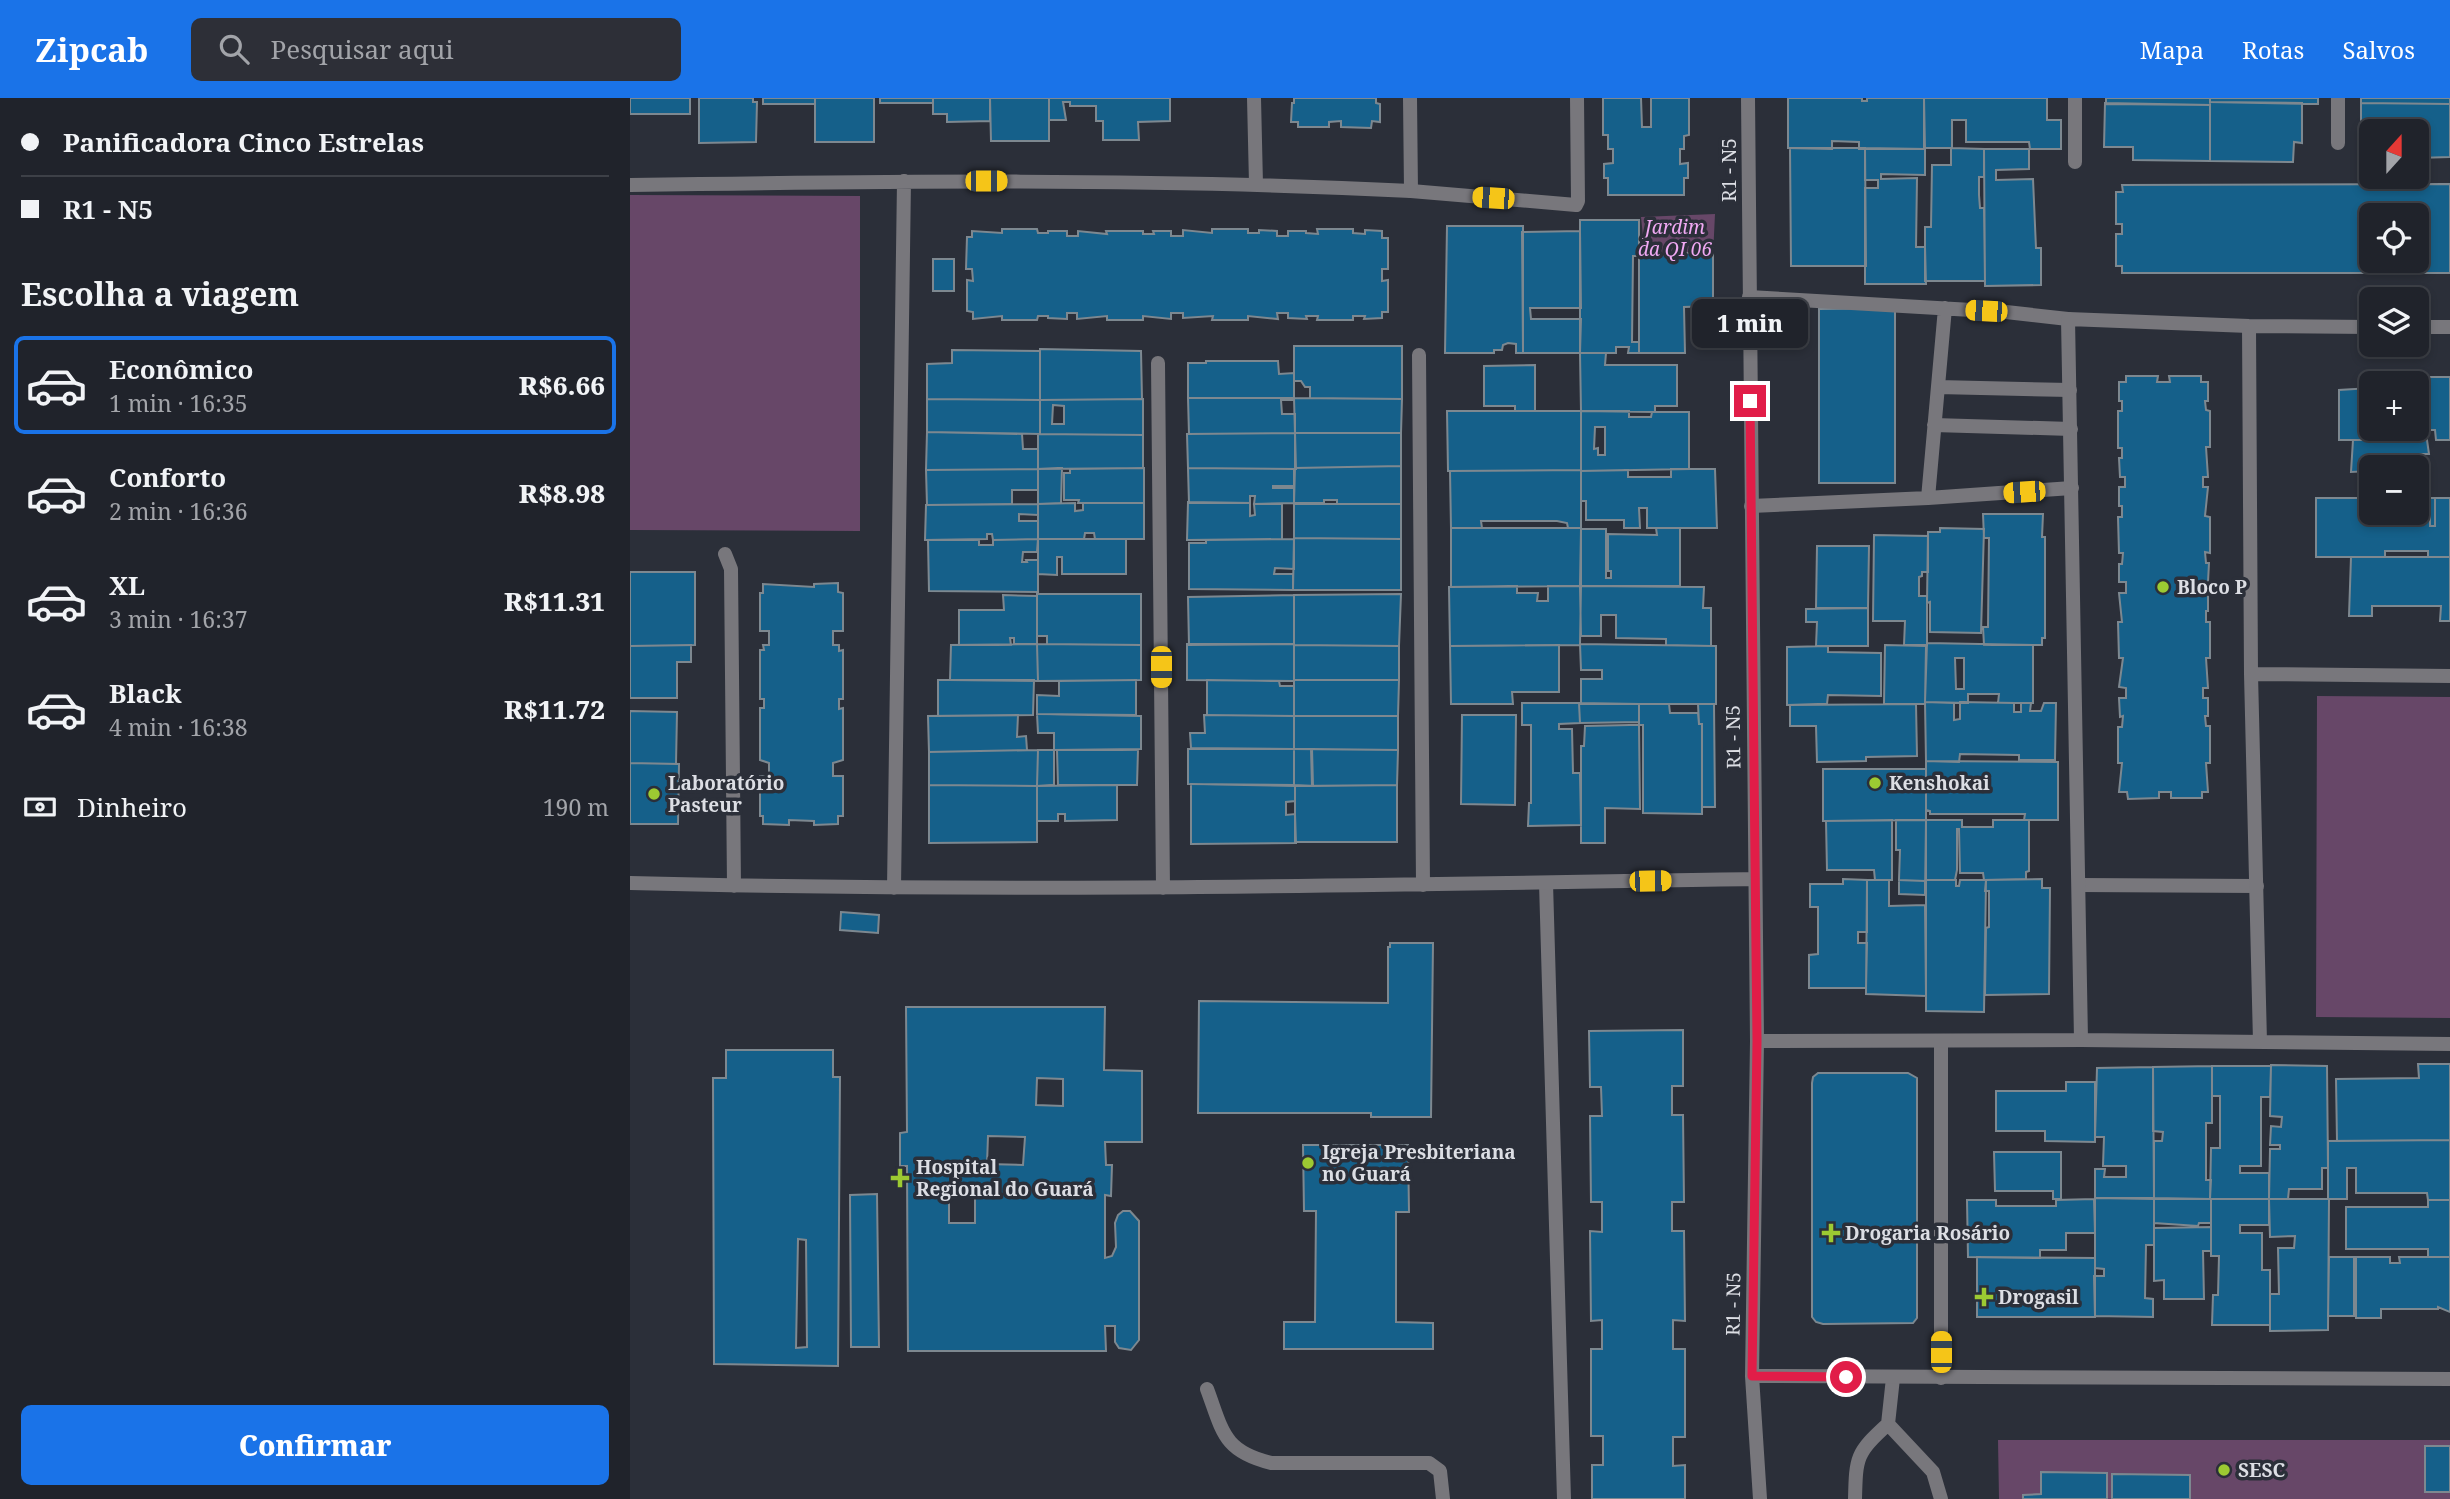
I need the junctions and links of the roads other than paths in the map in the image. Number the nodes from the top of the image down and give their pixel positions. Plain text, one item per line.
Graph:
1 (1254, 98) edge
2 (1410, 98) edge
3 (1577, 98) edge
4 (1748, 98) edge
5 (2075, 98) edge
6 (2338, 98) edge
7 (2338, 143) dead end
8 (2075, 162) dead end
9 (904, 181) junction
10 (1256, 184) junction
11 (630, 185) edge
12 (1411, 191) junction
13 (1749, 297) junction
14 (1945, 308) junction
15 (2068, 319) junction
16 (2249, 326) junction
17 (2359, 327) edge
18 (2429, 327) edge
19 (2450, 327) edge
20 (1419, 355) dead end
21 (1158, 363) dead end
22 (1938, 387) junction
23 (2070, 390) junction
24 (1934, 425) junction
25 (2071, 429) junction
26 (2072, 488) junction
27 (1928, 498) junction
28 (1751, 506) junction
29 (725, 554) dead end
30 (2251, 674) junction
31 (2450, 676) edge
32 (1754, 880) junction
33 (630, 883) edge
34 (1546, 883) junction
35 (1423, 885) junction
36 (2080, 885) junction
37 (734, 886) junction
38 (2257, 886) junction
39 (894, 888) junction
40 (1163, 888) junction
41 (2081, 1040) junction
42 (1757, 1041) junction
43 (1941, 1041) junction
44 (2260, 1042) junction
45 (2450, 1044) edge
46 (1752, 1376) junction
47 (1893, 1378) junction
48 (1941, 1378) junction
49 (2450, 1379) edge
50 (1207, 1390) dead end
51 (1888, 1424) junction
52 (1443, 1499) edge
53 (1564, 1499) edge
54 (1760, 1499) edge
55 (1855, 1499) edge
56 (1941, 1499) edge

1 - 10 street
2 - 12 street
3 - 12 street
4 - 13 street, R1 - N5
5 - 8 street
6 - 7 street
9 - 10 street
9 - 11 street
9 - 39 street
10 - 12 street
13 - 14 street
13 - 28 street, R1 - N5
14 - 15 street
14 - 22 street
15 - 16 street
15 - 23 street
16 - 17 street
16 - 30 street
18 - 19 street
20 - 35 street
21 - 40 street
22 - 23 street
22 - 24 street
23 - 25 street
24 - 25 street
24 - 27 street
25 - 26 street
26 - 27 street
26 - 36 street
27 - 28 street
28 - 32 street, R1 - N5
29 - 37 street
30 - 31 street
30 - 38 street
32 - 34 street
32 - 42 street, R1 - N5
33 - 37 street
34 - 35 street
34 - 53 street
35 - 40 street
36 - 38 street
36 - 41 street
37 - 39 street
38 - 44 street
39 - 40 street
41 - 43 street
41 - 44 street
42 - 43 street
42 - 46 street, R1 - N5
43 - 48 street
44 - 45 street
46 - 47 street
46 - 54 street, R1 - N5
47 - 48 street
47 - 51 street
48 - 49 street
50 - 52 street
51 - 55 street
51 - 56 street

